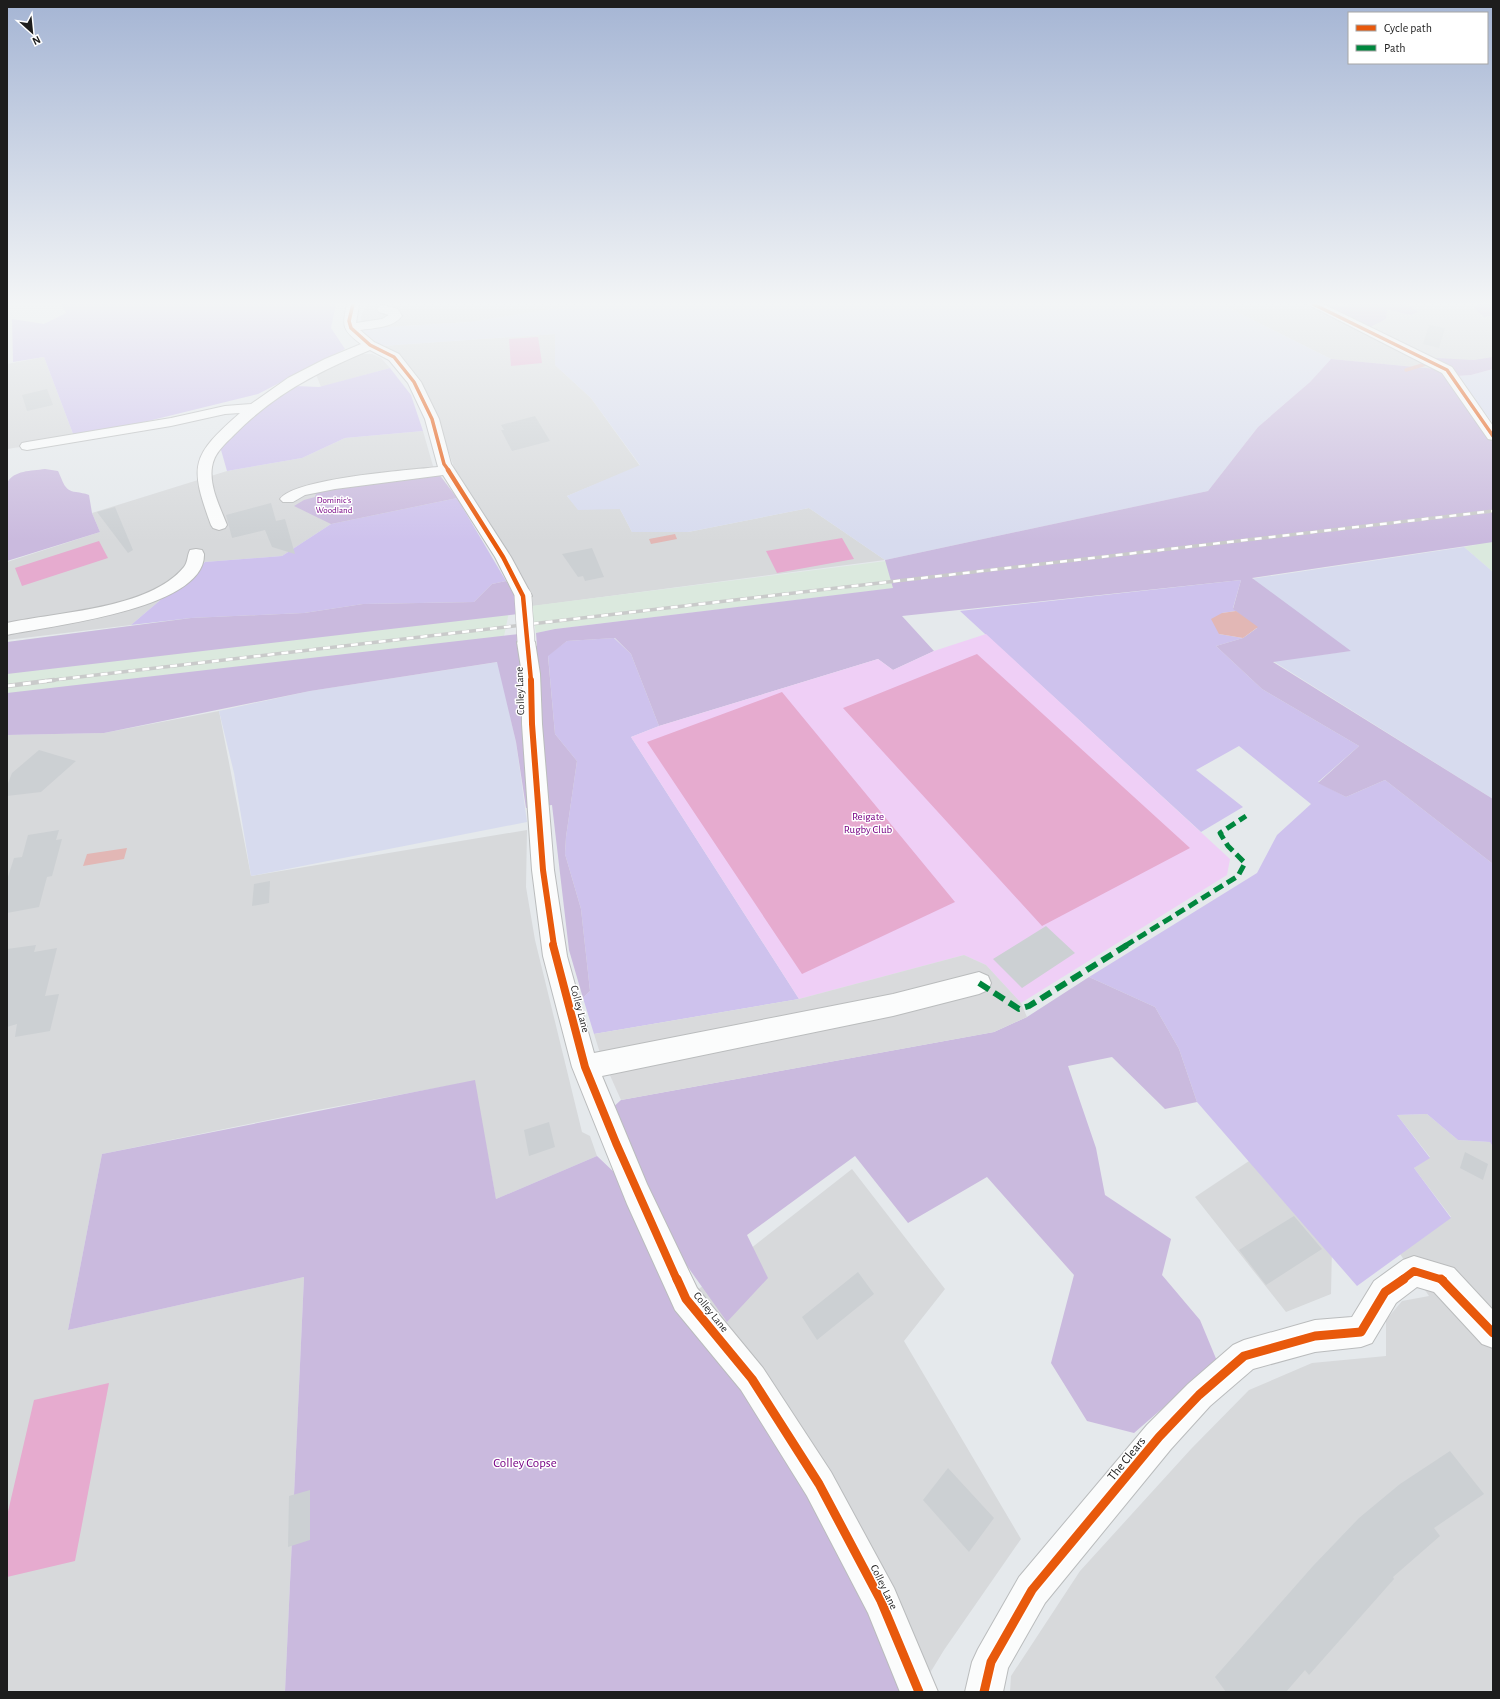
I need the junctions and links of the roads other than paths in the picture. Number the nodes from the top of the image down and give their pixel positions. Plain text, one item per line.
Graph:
1 (287, 383) edge
2 (415, 383) edge
3 (1456, 383) edge
4 (254, 408) junction
5 (1493, 436) edge
6 (27, 446) dead end
7 (447, 470) junction
8 (288, 499) dead end
9 (219, 525) dead end
10 (196, 554) dead end
11 (7, 629) edge
12 (979, 983) dead end
13 (585, 1067) junction
14 (1493, 1333) edge
15 (919, 1692) edge
16 (984, 1692) edge

1 - 4 street
2 - 7 street, Colley Lane
3 - 5 street
4 - 6 street
4 - 9 street
7 - 8 street
7 - 13 street, Colley Lane, bridge
10 - 11 street
12 - 13 street
13 - 15 street, Colley Lane
14 - 16 street, The Clears

